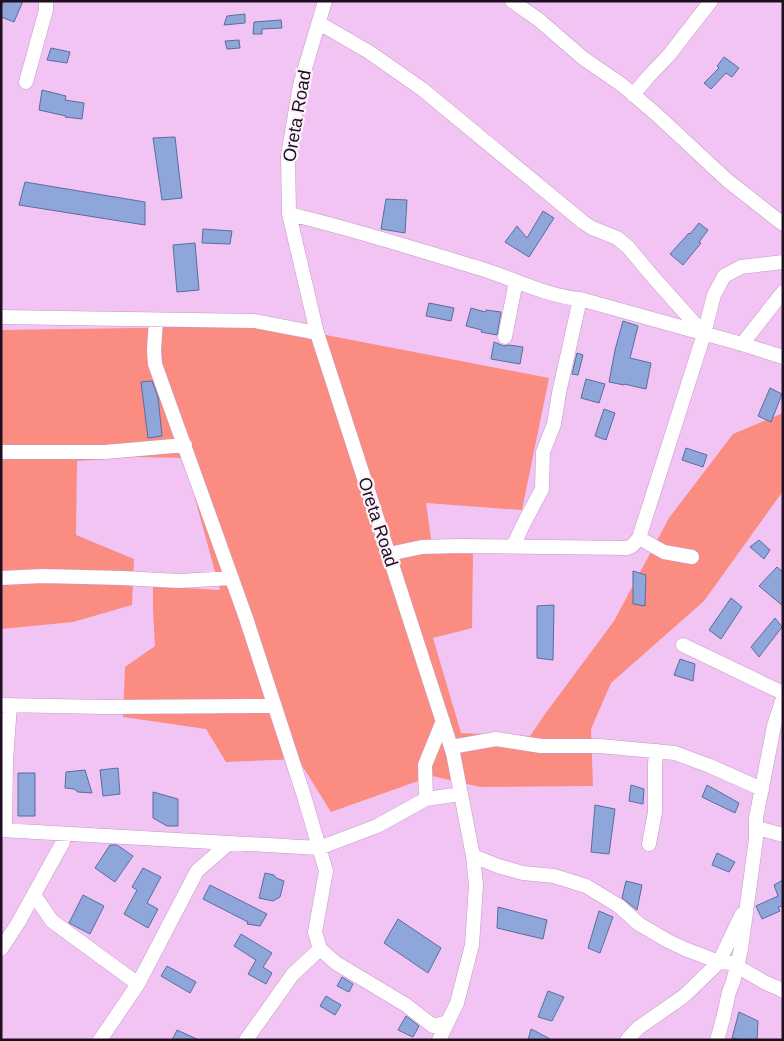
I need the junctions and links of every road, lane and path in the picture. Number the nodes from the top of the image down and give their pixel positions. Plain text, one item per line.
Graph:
1 (46, 1) edge
2 (325, 1) edge
3 (512, 1) edge
4 (710, 1) edge
5 (319, 23) junction
6 (26, 82) dead end
7 (633, 94) junction
8 (289, 214) junction
9 (783, 224) edge
10 (783, 262) edge
11 (516, 281) junction
12 (783, 292) edge
13 (580, 299) junction
14 (1, 317) edge
15 (156, 320) junction
16 (317, 332) junction
17 (704, 334) junction
18 (505, 337) dead end
19 (742, 344) junction
20 (783, 357) edge
21 (185, 446) junction
22 (1, 452) edge
23 (639, 538) junction
24 (513, 546) junction
25 (389, 554) junction
26 (692, 557) dead end
27 (1, 578) edge
28 (232, 578) junction
29 (683, 645) dead end
30 (783, 693) edge
31 (783, 698) edge
32 (6, 705) edge
33 (275, 706) junction
34 (443, 721) junction
35 (451, 747) junction
36 (657, 751) junction
37 (762, 789) junction
38 (461, 794) junction
39 (426, 799) junction
40 (757, 828) junction
41 (3, 830) edge
42 (783, 836) edge
43 (63, 842) dead end
44 (229, 843) junction
45 (649, 844) dead end
46 (319, 848) junction
47 (473, 856) junction
48 (34, 895) junction
49 (747, 902) junction
50 (1, 949) edge
51 (320, 949) junction
52 (719, 962) junction
53 (737, 966) junction
54 (138, 984) junction
55 (783, 991) edge
56 (448, 1022) junction
57 (100, 1040) edge
58 (246, 1040) edge
59 (438, 1040) edge
60 (627, 1040) edge
61 (717, 1040) edge

1 - 6 street
2 - 5 street, Oreta Road
3 - 7 street
4 - 7 street
5 - 8 street, Oreta Road
5 - 17 street
7 - 9 street
8 - 11 street
8 - 16 street, Oreta Road
10 - 17 street
11 - 13 street
11 - 18 street
12 - 19 street
13 - 17 street
13 - 24 street
14 - 15 street
15 - 16 street
15 - 21 street
16 - 25 street, Oreta Road
17 - 19 street
17 - 23 street
19 - 20 street
21 - 22 street
21 - 28 street
23 - 24 street
23 - 26 street
24 - 25 street
25 - 34 street, Oreta Road
27 - 28 street
28 - 33 street
29 - 30 street
31 - 37 street
32 - 33 street
32 - 41 street
33 - 46 street
34 - 35 street, Oreta Road
34 - 39 street
35 - 36 street
35 - 38 street, Oreta Road
36 - 37 street
36 - 45 street
37 - 40 street
38 - 39 street
38 - 47 street, Oreta Road
39 - 46 street
40 - 42 street
40 - 49 street
41 - 44 street
43 - 48 street
44 - 46 street
44 - 54 street
46 - 51 street
47 - 52 street
47 - 56 street, Oreta Road
48 - 50 street
48 - 54 street
49 - 52 street
49 - 53 street
51 - 56 street
51 - 58 street
52 - 53 street
52 - 60 street
53 - 55 street
53 - 61 street
54 - 57 street
56 - 59 street, Oreta Road

